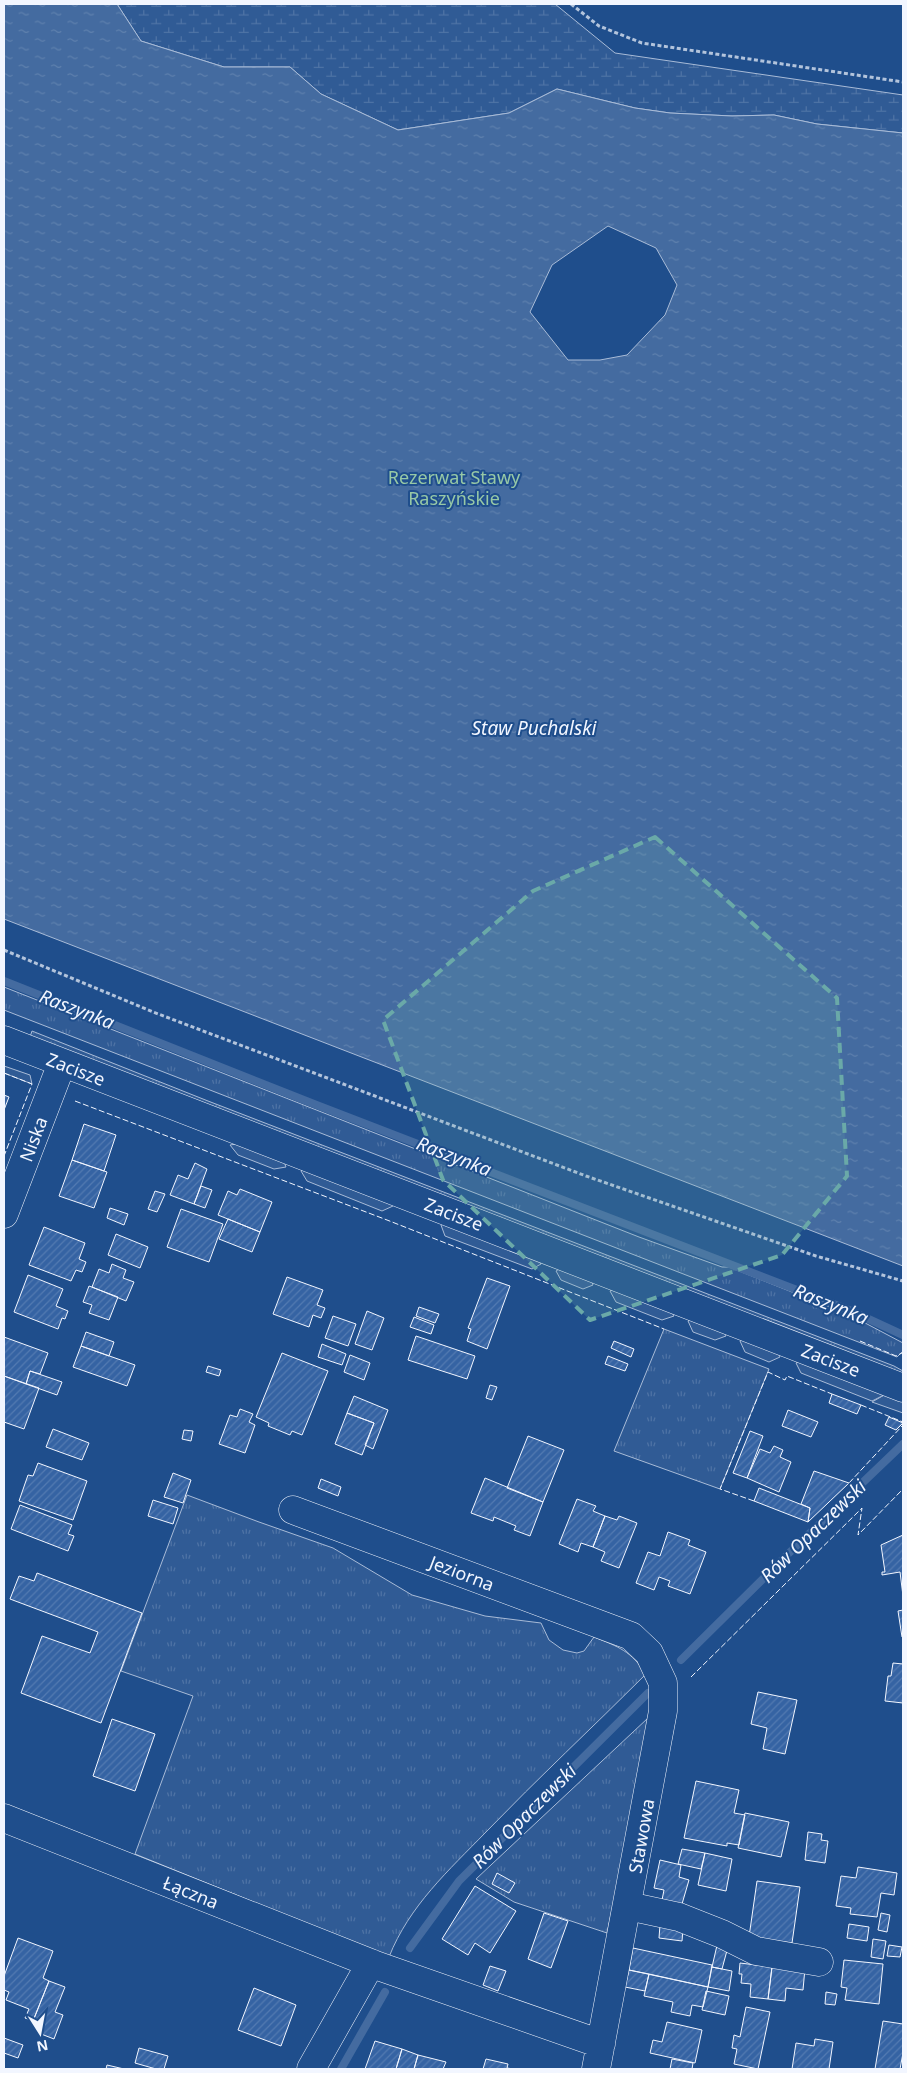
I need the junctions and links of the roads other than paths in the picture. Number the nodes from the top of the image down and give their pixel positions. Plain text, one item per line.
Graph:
1 (4, 1040) edge
2 (62, 1064) junction
3 (4, 1214) edge
4 (903, 1388) edge
5 (293, 1510) dead end
6 (631, 1636) joint
7 (4, 1818) edge
8 (628, 1906) junction
9 (819, 1962) dead end
10 (375, 1965) junction
11 (599, 2057) edge
12 (311, 2069) edge

1 - 2 street, Zacisze
2 - 3 street, Niska
2 - 4 street, Zacisze
5 - 6 street, Jeziorna
6 - 8 street, Stawowa
7 - 10 street, Łączna
8 - 9 street
8 - 11 street, Stawowa
10 - 11 street, Stawowa
10 - 12 street

